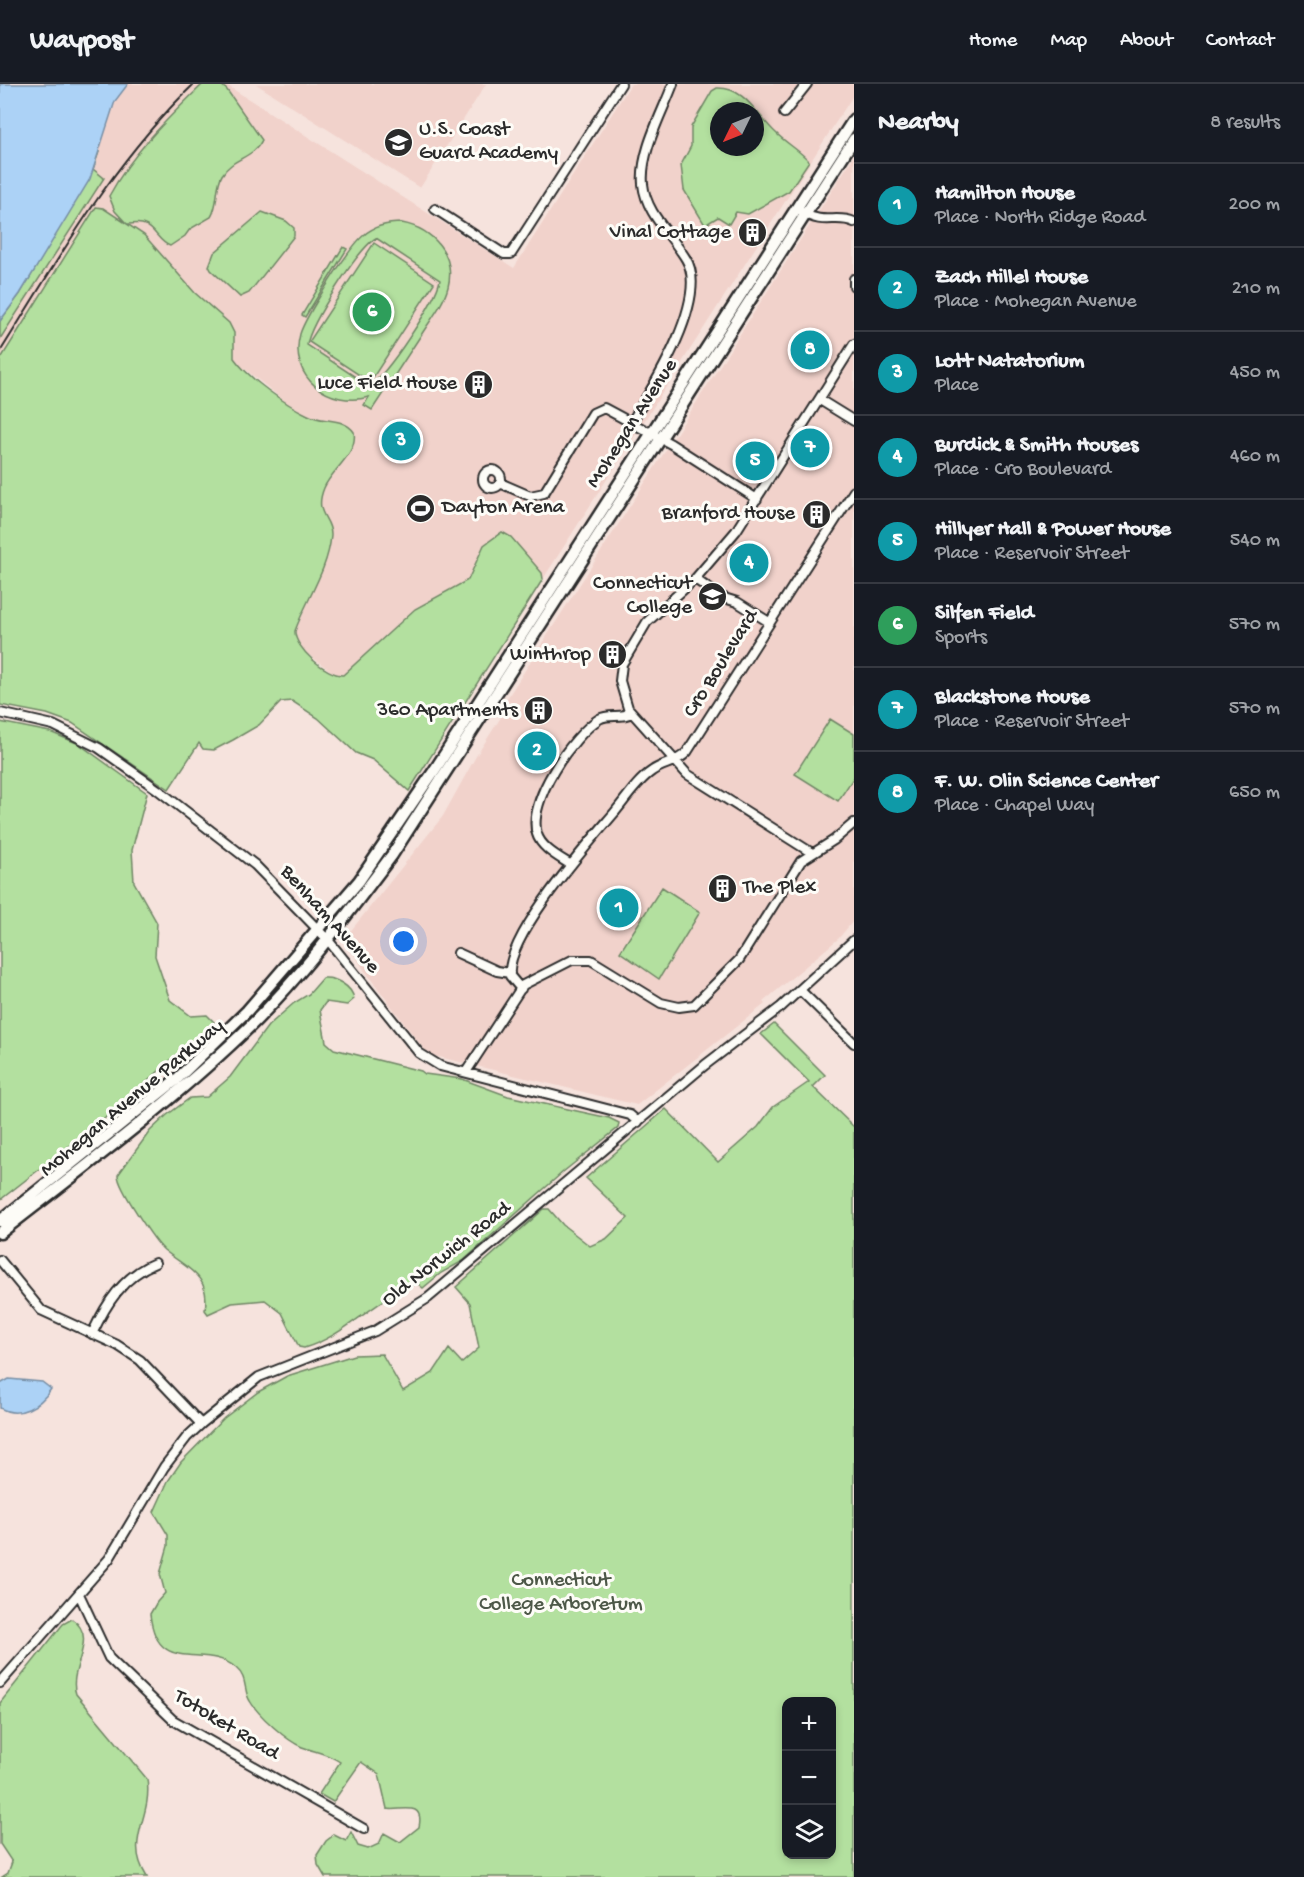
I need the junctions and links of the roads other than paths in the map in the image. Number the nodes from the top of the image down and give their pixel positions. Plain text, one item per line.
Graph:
1 (621, 84) edge
2 (673, 84) edge
3 (807, 84) edge
4 (784, 113) dead end
5 (854, 119) edge
6 (854, 139) edge
7 (796, 208) junction
8 (435, 209) dead end
9 (806, 214) junction
10 (854, 222) edge
11 (854, 279) edge
12 (854, 286) edge
13 (854, 344) edge
14 (820, 400) junction
15 (854, 421) edge
16 (631, 423) junction
17 (649, 433) junction
18 (660, 438) junction
19 (500, 483) dead end
20 (854, 490) edge
21 (757, 499) junction
22 (695, 579) junction
23 (769, 622) junction
24 (0, 713) edge
25 (631, 713) junction
26 (675, 762) junction
27 (411, 815) junction
28 (854, 823) edge
29 (813, 853) junction
30 (571, 865) junction
31 (319, 930) junction
32 (328, 940) junction
33 (854, 940) edge
34 (458, 953) dead end
35 (510, 973) junction
36 (521, 989) junction
37 (800, 990) junction
38 (854, 1043) edge
39 (466, 1072) junction
40 (638, 1122) junction
41 (0, 1221) edge
42 (0, 1233) edge
43 (0, 1260) edge
44 (155, 1263) dead end
45 (92, 1334) junction
46 (201, 1424) junction
47 (79, 1594) junction
48 (0, 1683) edge
49 (364, 1829) dead end

1 - 8 street
2 - 16 street
3 - 4 street
5 - 7 highway, Mohegan Avenue
6 - 9 highway, Mohegan Avenue
7 - 9 street
7 - 17 highway, Mohegan Avenue
9 - 10 street
9 - 18 highway, Mohegan Avenue
11 - 12 street
13 - 14 street
14 - 15 street
14 - 21 street
16 - 17 street
16 - 19 street
17 - 18 street
17 - 27 highway, Mohegan Avenue
18 - 21 street
18 - 27 highway, Mohegan Avenue
20 - 23 street, Cro Boulevard
21 - 22 street
22 - 23 street
22 - 25 street
23 - 26 street, Cro Boulevard
24 - 31 street, Benham Avenue
25 - 26 street
25 - 30 street
26 - 29 street
26 - 30 street
27 - 31 highway, Mohegan Avenue Parkway
27 - 32 highway, Mohegan Avenue Parkway
28 - 29 street
29 - 36 street
30 - 35 street
31 - 32 street, Benham Avenue
31 - 41 highway, Mohegan Avenue Parkway
32 - 39 street, Benham Avenue
32 - 42 highway, Mohegan Avenue Parkway
33 - 37 street, Old Norwich Road
34 - 35 street
35 - 36 street
36 - 39 street
37 - 38 street
37 - 40 street, Old Norwich Road
39 - 40 street, Benham Avenue
40 - 46 street, Old Norwich Road
43 - 45 street
44 - 45 street
45 - 46 street
46 - 47 street, Old Norwich Road
47 - 48 street, Old Norwich Road
47 - 49 street, Totoket Road

